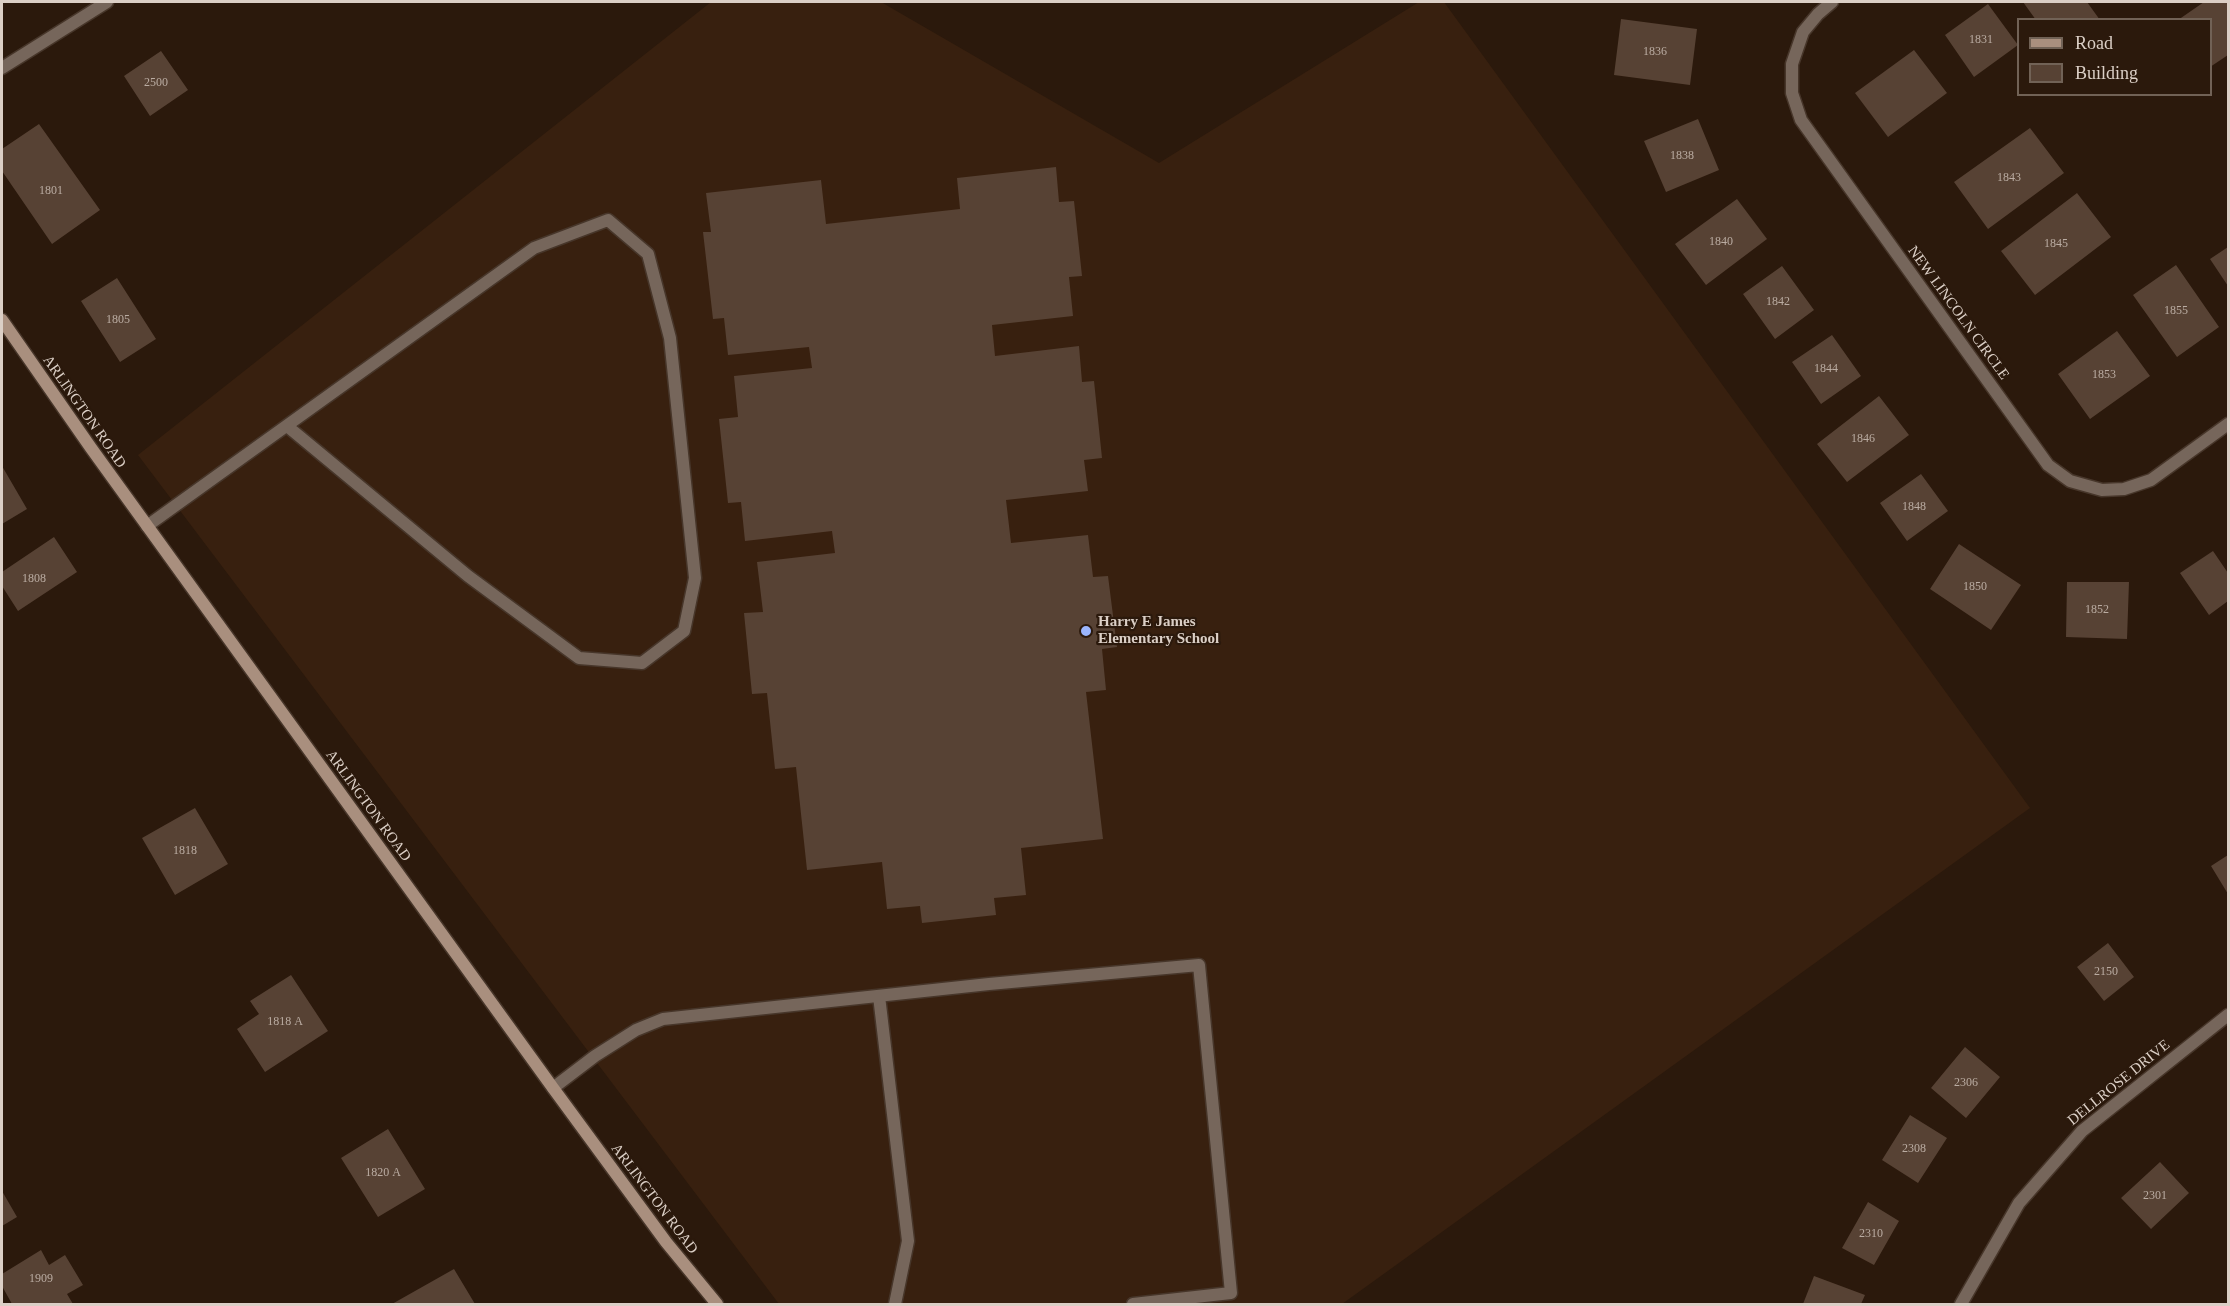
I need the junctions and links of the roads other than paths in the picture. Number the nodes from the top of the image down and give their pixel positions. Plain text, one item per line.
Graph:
1 (107, 2) edge
2 (1832, 2) edge
3 (2, 68) edge
4 (2, 320) edge
5 (2229, 424) edge
6 (286, 426) junction
7 (147, 526) junction
8 (879, 996) junction
9 (2229, 1015) edge
10 (553, 1088) junction
11 (717, 1305) edge
12 (895, 1305) edge
13 (1132, 1305) edge
14 (1961, 1305) edge

1 - 3 street
2 - 5 street, NEW LINCOLN CIRCLE
4 - 7 main road, ARLINGTON ROAD
6 - 6 street
6 - 7 street
7 - 10 main road, ARLINGTON ROAD
8 - 10 street
8 - 12 street
8 - 13 street
9 - 14 street, DELLROSE DRIVE
10 - 11 main road, ARLINGTON ROAD

